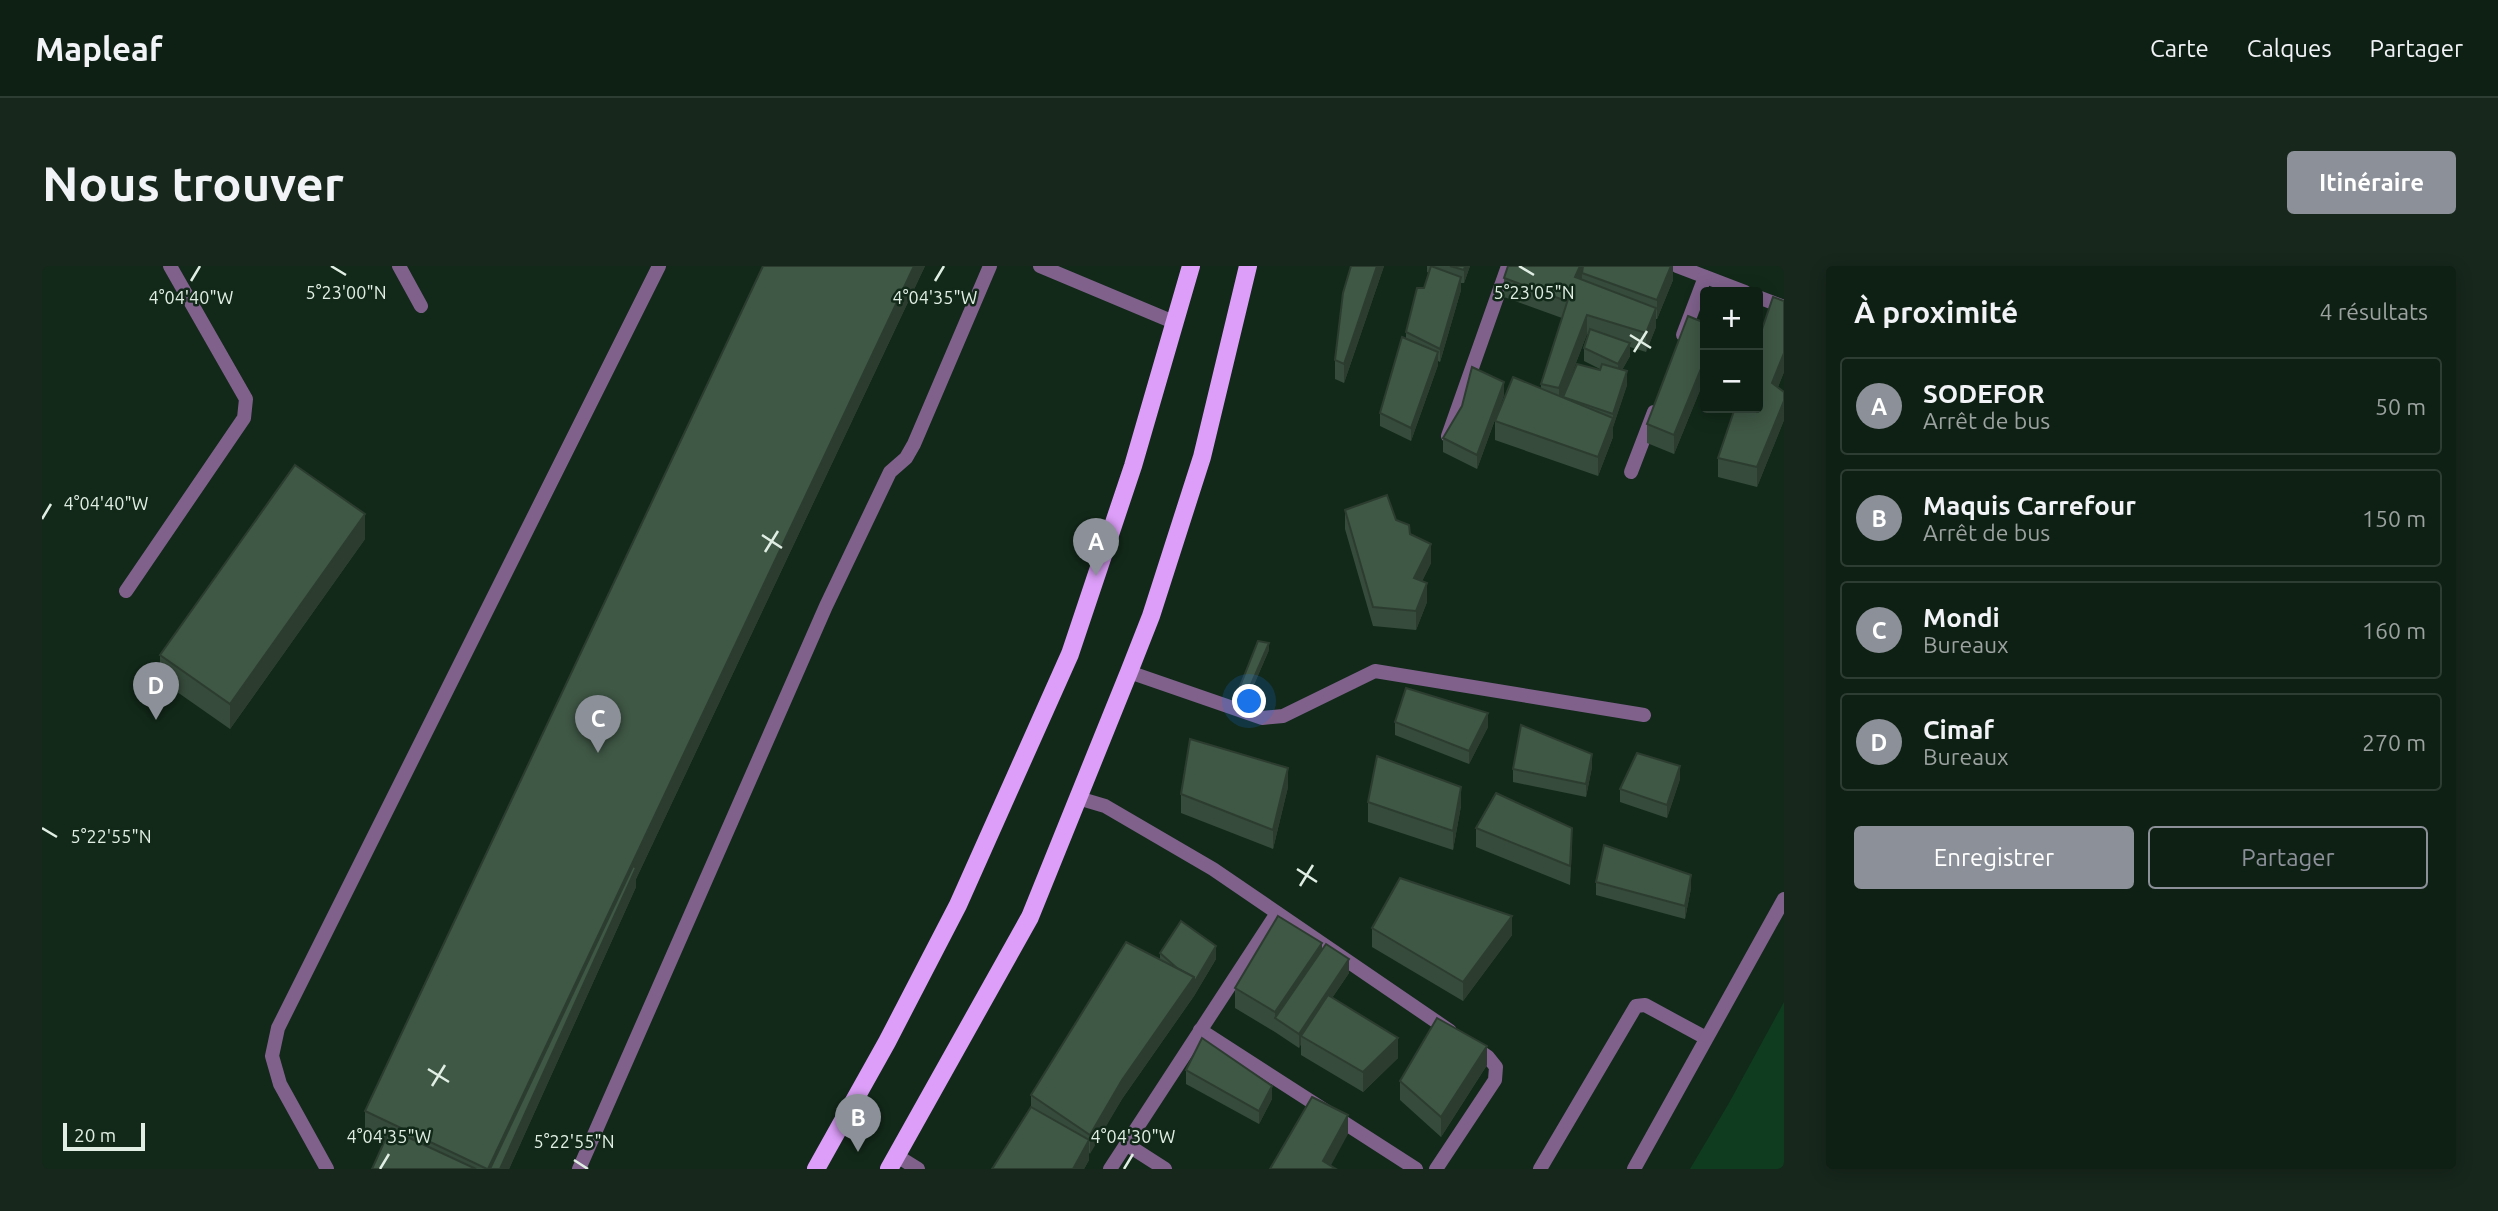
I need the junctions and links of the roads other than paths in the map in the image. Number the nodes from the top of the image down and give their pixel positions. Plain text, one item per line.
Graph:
1 (170, 266) edge
2 (399, 266) edge
3 (659, 266) edge
4 (990, 266) edge
5 (1040, 266) edge
6 (1191, 266) edge
7 (1248, 266) edge
8 (1508, 266) edge
9 (1677, 266) edge
10 (1705, 277) junction
11 (1732, 287) edge
12 (1763, 299) edge
13 (421, 306) dead end
14 (1784, 307) edge
15 (1176, 323) junction
16 (1676, 355) edge
17 (1661, 394) edge
18 (1448, 436) edge
19 (1631, 472) dead end
20 (126, 591) dead end
21 (1129, 672) junction
22 (1644, 715) dead end
23 (1078, 798) junction
24 (1784, 899) edge
25 (1277, 913) junction
26 (1200, 1030) junction
27 (1706, 1038) junction
28 (1126, 1144) junction
29 (893, 1162) edge
30 (327, 1169) edge
31 (579, 1169) edge
32 (816, 1169) edge
33 (918, 1169) edge
34 (1110, 1169) edge
35 (1164, 1169) edge
36 (1416, 1169) edge
37 (1436, 1169) edge
38 (1540, 1169) edge
39 (1634, 1169) edge

1 - 20 street
2 - 13 street
3 - 30 street
4 - 31 street
5 - 15 street
6 - 15 main road
7 - 21 main road
8 - 18 street
9 - 10 street
10 - 11 street
10 - 16 street
12 - 14 street
15 - 32 main road
17 - 19 street
21 - 22 street
21 - 23 main road
23 - 25 street
23 - 29 main road
24 - 27 street
25 - 26 street
25 - 37 street
26 - 28 street
26 - 36 street
27 - 38 street
27 - 39 street
28 - 34 street
28 - 35 street
29 - 33 street

